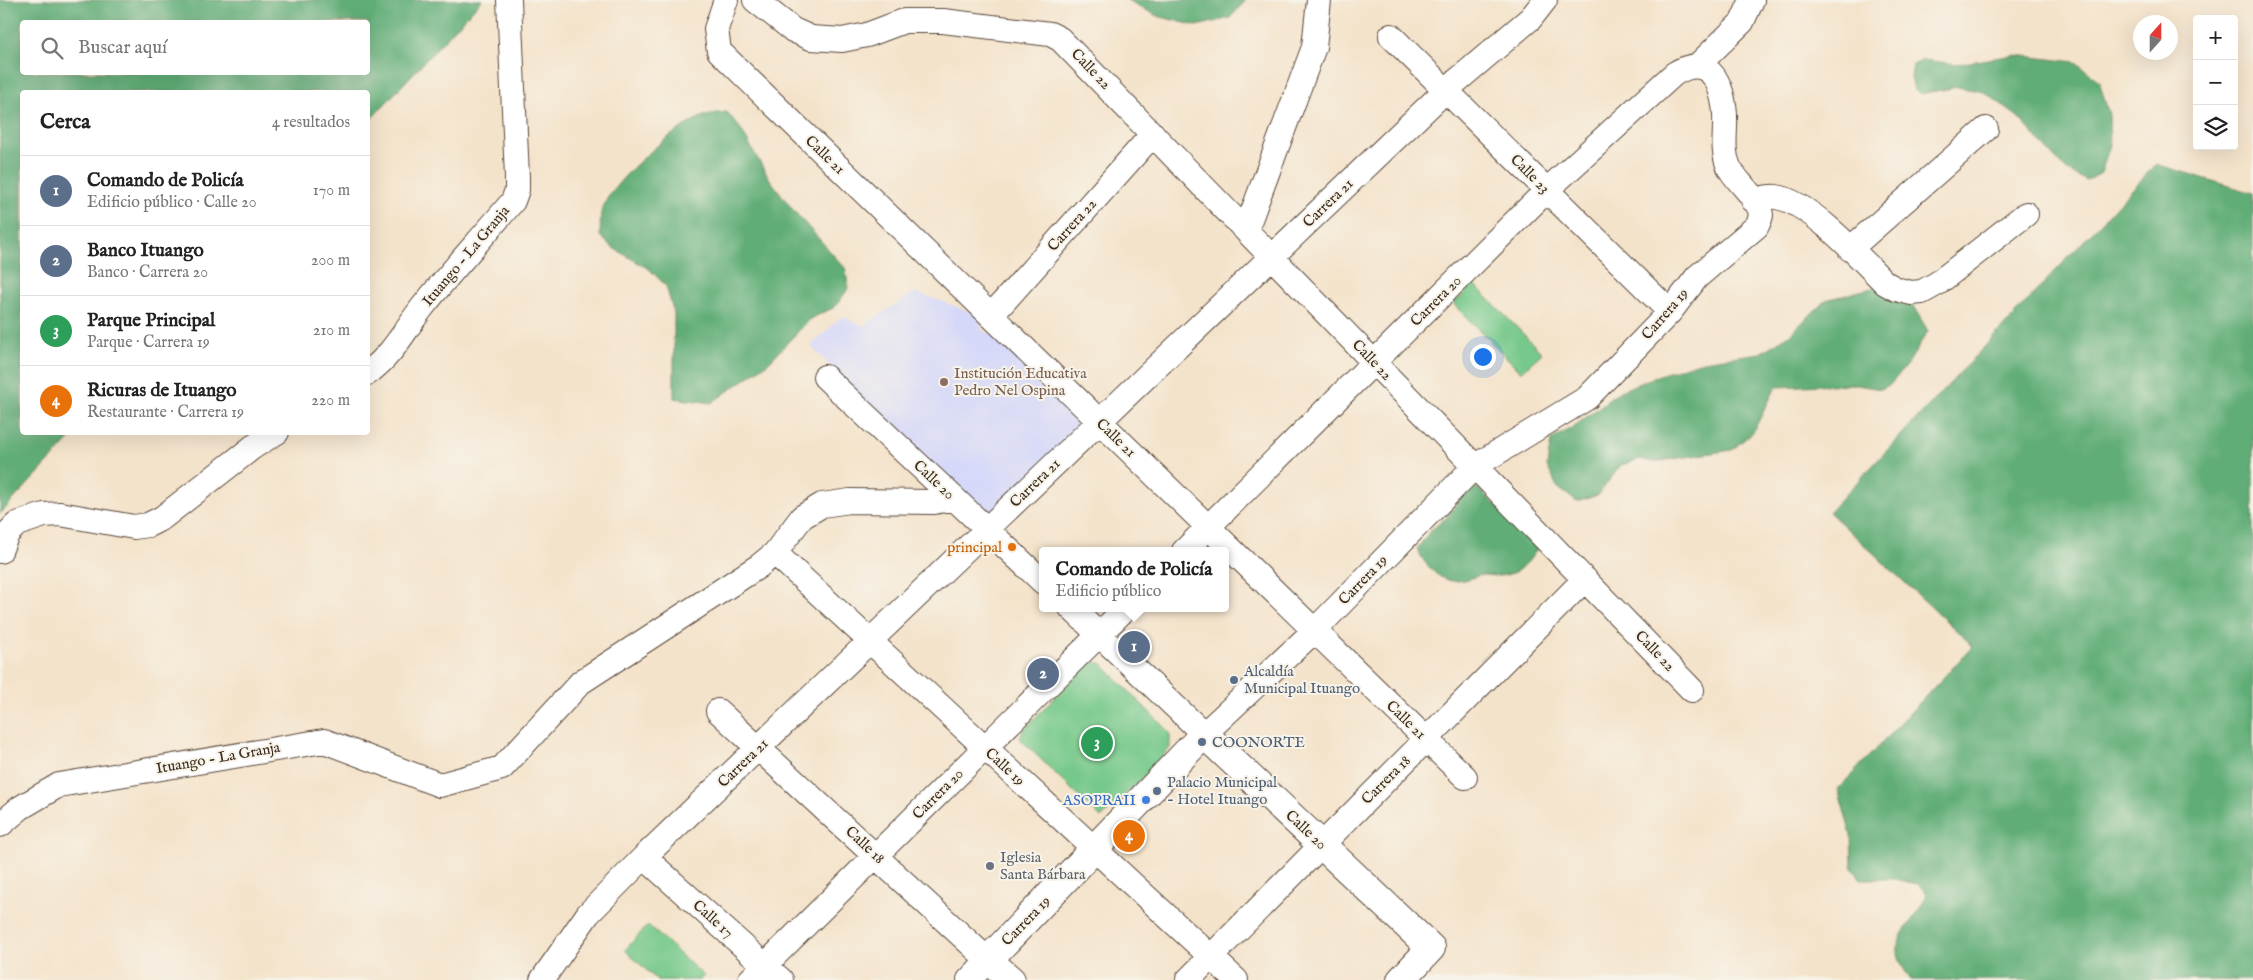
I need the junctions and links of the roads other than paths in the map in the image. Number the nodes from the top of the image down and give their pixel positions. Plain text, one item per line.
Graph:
1 (509, 0) edge
2 (726, 0) edge
3 (755, 0) edge
4 (1318, 0) edge
5 (1545, 0) edge
6 (1752, 0) edge
7 (1391, 36) dead end
8 (1697, 66) junction
9 (1446, 90) junction
10 (1986, 129) dead end
11 (1153, 134) junction
12 (1548, 190) junction
13 (1753, 200) junction
14 (2026, 214) dead end
15 (1246, 230) junction
16 (1850, 249) junction
17 (1272, 256) junction
18 (1670, 312) junction
19 (991, 316) junction
20 (1374, 362) junction
21 (370, 372) edge
22 (826, 377) dead end
23 (1099, 422) junction
24 (272, 435) edge
25 (1475, 466) junction
26 (954, 498) junction
27 (1208, 527) junction
28 (987, 529) junction
29 (1188, 547) edge
30 (1229, 547) edge
31 (1229, 547) edge
32 (0, 552) edge
33 (775, 553) junction
34 (1039, 578) edge
35 (1585, 579) junction
36 (1075, 612) edge
37 (1122, 612) edge
38 (1314, 630) junction
39 (1099, 635) junction
40 (870, 641) junction
41 (1692, 690) dead end
42 (718, 711) dead end
43 (1204, 734) junction
44 (1426, 740) junction
45 (758, 748) junction
46 (985, 748) junction
47 (1465, 777) dead end
48 (0, 825) edge
49 (1322, 845) junction
50 (1094, 849) junction
51 (876, 856) junction
52 (644, 857) junction
53 (1210, 956) junction
54 (988, 960) junction
55 (766, 975) edge
56 (542, 980) edge
57 (969, 980) edge
58 (1010, 980) edge
59 (1188, 980) edge
60 (1236, 980) edge
61 (1401, 980) edge

1 - 21 street, Ituango - La Granja
2 - 19 street, Calle 21
3 - 11 street, Calle 22
4 - 15 street
5 - 9 street, Carrera 21
6 - 8 street
7 - 9 street, Calle 23
8 - 12 street, Carrera 20
8 - 13 street
9 - 12 street, Calle 23
9 - 17 street, Carrera 21
10 - 16 street
11 - 15 street, Calle 22
11 - 19 street, Carrera 22
12 - 18 street, Calle 23
12 - 20 street, Carrera 20
13 - 16 street
13 - 18 street, Carrera 19
14 - 16 street
15 - 17 street, Calle 22
17 - 20 street, Calle 22
17 - 23 street, Carrera 21
18 - 25 street, Carrera 19
19 - 23 street, Calle 21
20 - 25 street, Calle 22
20 - 27 street, Carrera 20
22 - 26 street, Calle 20
23 - 27 street, Calle 21
23 - 28 street, Carrera 21
24 - 32 street
25 - 35 street, Calle 22
25 - 38 street, Carrera 19
26 - 28 street, Calle 20
26 - 33 street
27 - 29 street, Carrera 20
27 - 30 street, Calle 21
28 - 34 street, Calle 20
28 - 40 street, Carrera 21
31 - 38 street, Calle 21
33 - 40 street, Calle 19
33 - 48 street, Ituango - La Granja
35 - 41 street, Calle 22
35 - 44 street, Carrera 18
36 - 39 street, Calle 20
37 - 39 street, Carrera 20
38 - 43 street, Carrera 19
38 - 44 street, Calle 21
39 - 43 street, Calle 20
39 - 46 street, Carrera 20
40 - 45 street, Carrera 21
40 - 46 street, Calle 19
42 - 45 street, Calle 18
43 - 49 main road, Calle 20
43 - 50 main road, Carrera 19
44 - 47 street, Calle 21
44 - 49 street, Carrera 18
45 - 51 street, Calle 18
45 - 52 street, Carrera 21
46 - 50 street, Calle 19
46 - 51 street, Carrera 20
49 - 53 street, Carrera 18
49 - 61 main road, Calle 20
50 - 53 street, Calle 19
50 - 54 main road, Carrera 19
51 - 54 street, Calle 18
51 - 55 street, Carrera 20
52 - 55 street, Calle 17
52 - 56 street, Carrera 21
53 - 59 street, Carrera 18
53 - 60 street, Calle 19
54 - 57 street, Carrera 19
54 - 58 main road, Calle 18

